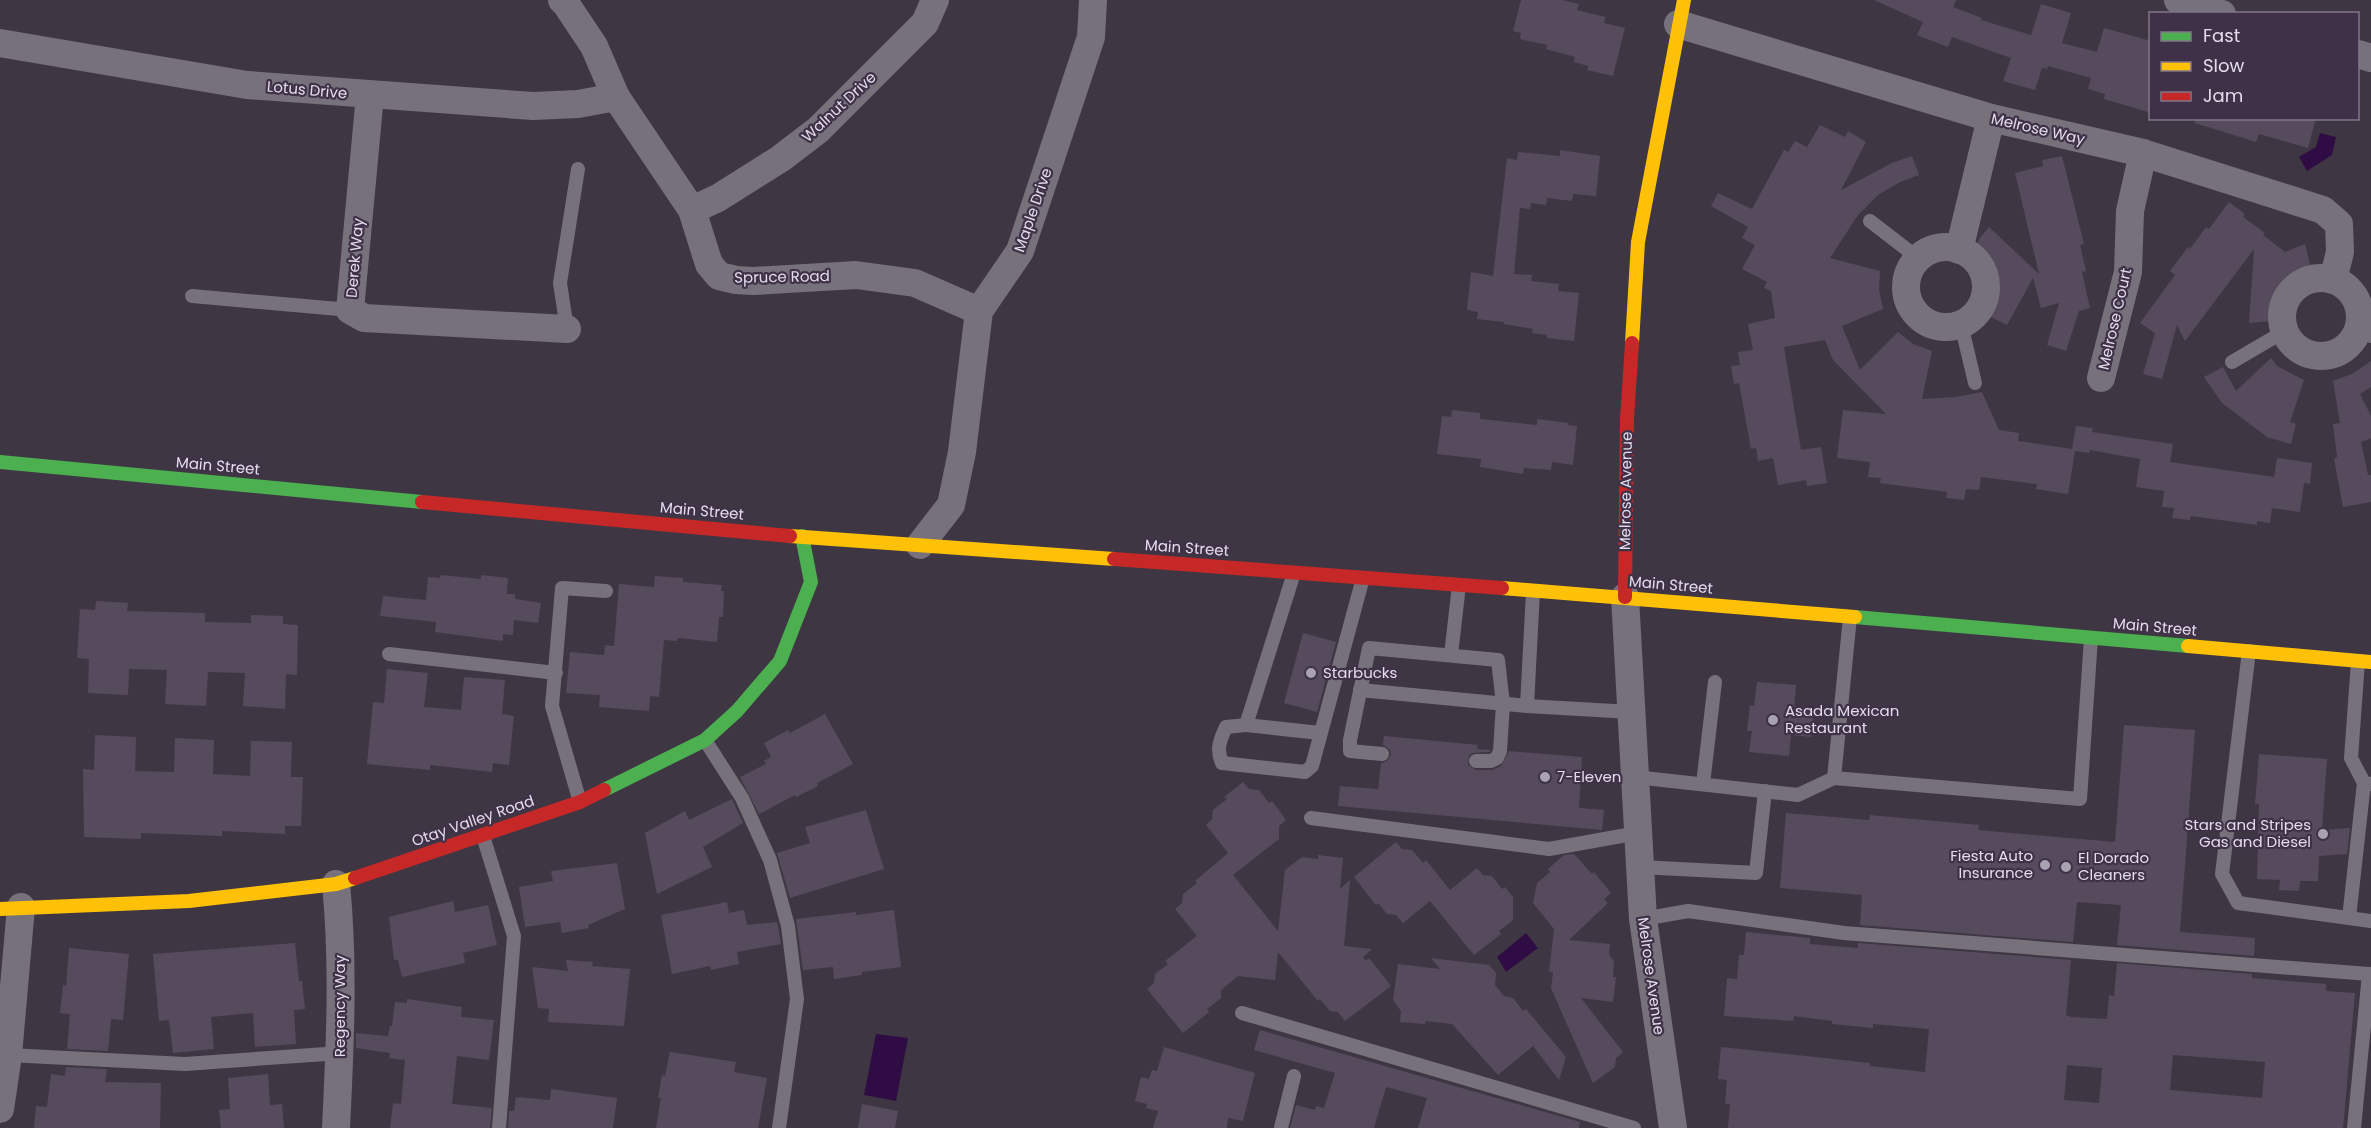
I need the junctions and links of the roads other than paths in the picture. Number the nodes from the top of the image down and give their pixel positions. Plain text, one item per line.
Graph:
1 (562, 0) edge
2 (935, 0) edge
3 (1093, 0) edge
4 (2178, 0) edge
5 (1681, 12) edge
6 (2216, 12) edge
7 (0, 43) edge
8 (370, 95) junction
9 (616, 97) junction
10 (1991, 118) junction
11 (2143, 153) junction
12 (578, 169) dead end
13 (692, 210) junction
14 (1870, 221) dead end
15 (1959, 249) junction
16 (1918, 258) junction
17 (2333, 280) junction
18 (192, 296) dead end
19 (350, 310) junction
20 (979, 311) junction
21 (1961, 324) junction
22 (567, 329) joint
23 (2285, 331) junction
24 (2365, 333) edge
25 (2232, 362) dead end
26 (2101, 378) dead end
27 (1975, 383) dead end
28 (0, 462) edge
29 (802, 536) junction
30 (920, 545) junction
31 (1294, 573) junction
32 (1363, 578) junction
33 (1459, 585) junction
34 (606, 591) dead end
35 (1533, 591) junction
36 (1625, 597) junction
37 (1850, 617) junction
38 (2091, 638) junction
39 (2249, 651) junction
40 (389, 654) dead end
41 (1451, 655) junction
42 (2364, 661) edge
43 (556, 673) junction
44 (1715, 682) dead end
45 (1360, 690) junction
46 (1503, 704) junction
47 (1527, 706) junction
48 (1632, 712) junction
49 (1246, 725) junction
50 (1320, 733) junction
51 (705, 740) junction
52 (1382, 754) dead end
53 (1476, 760) dead end
54 (1635, 777) junction
55 (1834, 778) junction
56 (2367, 783) edge
57 (1703, 784) junction
58 (1765, 791) junction
59 (580, 802) junction
60 (1311, 818) dead end
61 (1638, 833) junction
62 (483, 836) junction
63 (1640, 867) junction
64 (336, 884) junction
65 (10, 908) edge
66 (2349, 918) junction
67 (1643, 919) junction
68 (2371, 921) edge
69 (1242, 1013) dead end
70 (340, 1053) junction
71 (8, 1055) junction
72 (1294, 1076) dead end
73 (0, 1109) edge
74 (336, 1128) edge
75 (499, 1128) edge
76 (779, 1128) edge
77 (1281, 1128) edge
78 (1634, 1128) edge
79 (1673, 1128) edge
80 (2354, 1128) edge

1 - 9 street, Spruce Road
2 - 13 street, Walnut Drive
3 - 20 street, Maple Drive
4 - 6 street
5 - 10 street, Melrose Way
5 - 36 main road, Melrose Avenue
7 - 8 street, Lotus Drive
8 - 9 street, Lotus Drive
8 - 19 street, Derek Way
9 - 13 street, Spruce Road
10 - 11 street, Melrose Way
10 - 15 street
11 - 17 street, Melrose Way
11 - 26 street, Melrose Court
12 - 22 lane
13 - 20 street, Spruce Road
14 - 16 lane
15 - 16 street
15 - 21 street
16 - 21 street
17 - 23 street
17 - 24 street
18 - 19 lane
19 - 22 street, Derek Way
20 - 30 street, Maple Drive
21 - 27 lane
23 - 24 street
23 - 25 lane
28 - 29 main road, Main Street
29 - 30 main road, Main Street
29 - 51 main road, Otay Valley Road
30 - 31 main road, Main Street
31 - 32 main road, Main Street
31 - 49 lane
32 - 33 main road, Main Street
32 - 50 lane
33 - 35 main road, Main Street
33 - 41 lane
34 - 43 lane
35 - 36 main road, Main Street
35 - 47 lane
36 - 37 main road, Main Street
36 - 48 street, Melrose Avenue
37 - 38 main road, Main Street
37 - 55 lane
38 - 39 main road, Main Street
38 - 55 lane
39 - 42 main road, Main Street
39 - 66 lane
40 - 43 lane
41 - 45 lane
41 - 46 lane
42 - 56 lane
43 - 59 lane
44 - 57 lane
45 - 46 lane
45 - 52 lane
46 - 47 lane
46 - 53 lane
47 - 48 lane
48 - 54 street, Melrose Avenue
49 - 50 lane
49 - 50 lane
51 - 59 main road, Otay Valley Road
51 - 76 lane
54 - 57 lane
54 - 61 street, Melrose Avenue
55 - 58 lane
56 - 66 lane
57 - 58 lane
58 - 63 lane
59 - 62 main road, Otay Valley Road
60 - 61 lane
61 - 63 street, Melrose Avenue
62 - 64 main road, Otay Valley Road
62 - 75 lane
63 - 67 street, Melrose Avenue
64 - 65 main road, Otay Valley Road
64 - 70 street, Regency Way
65 - 71 street
66 - 68 lane
67 - 79 street, Melrose Avenue
67 - 80 lane
69 - 78 lane
70 - 71 lane
70 - 74 street, Regency Way
71 - 73 street
72 - 77 lane

